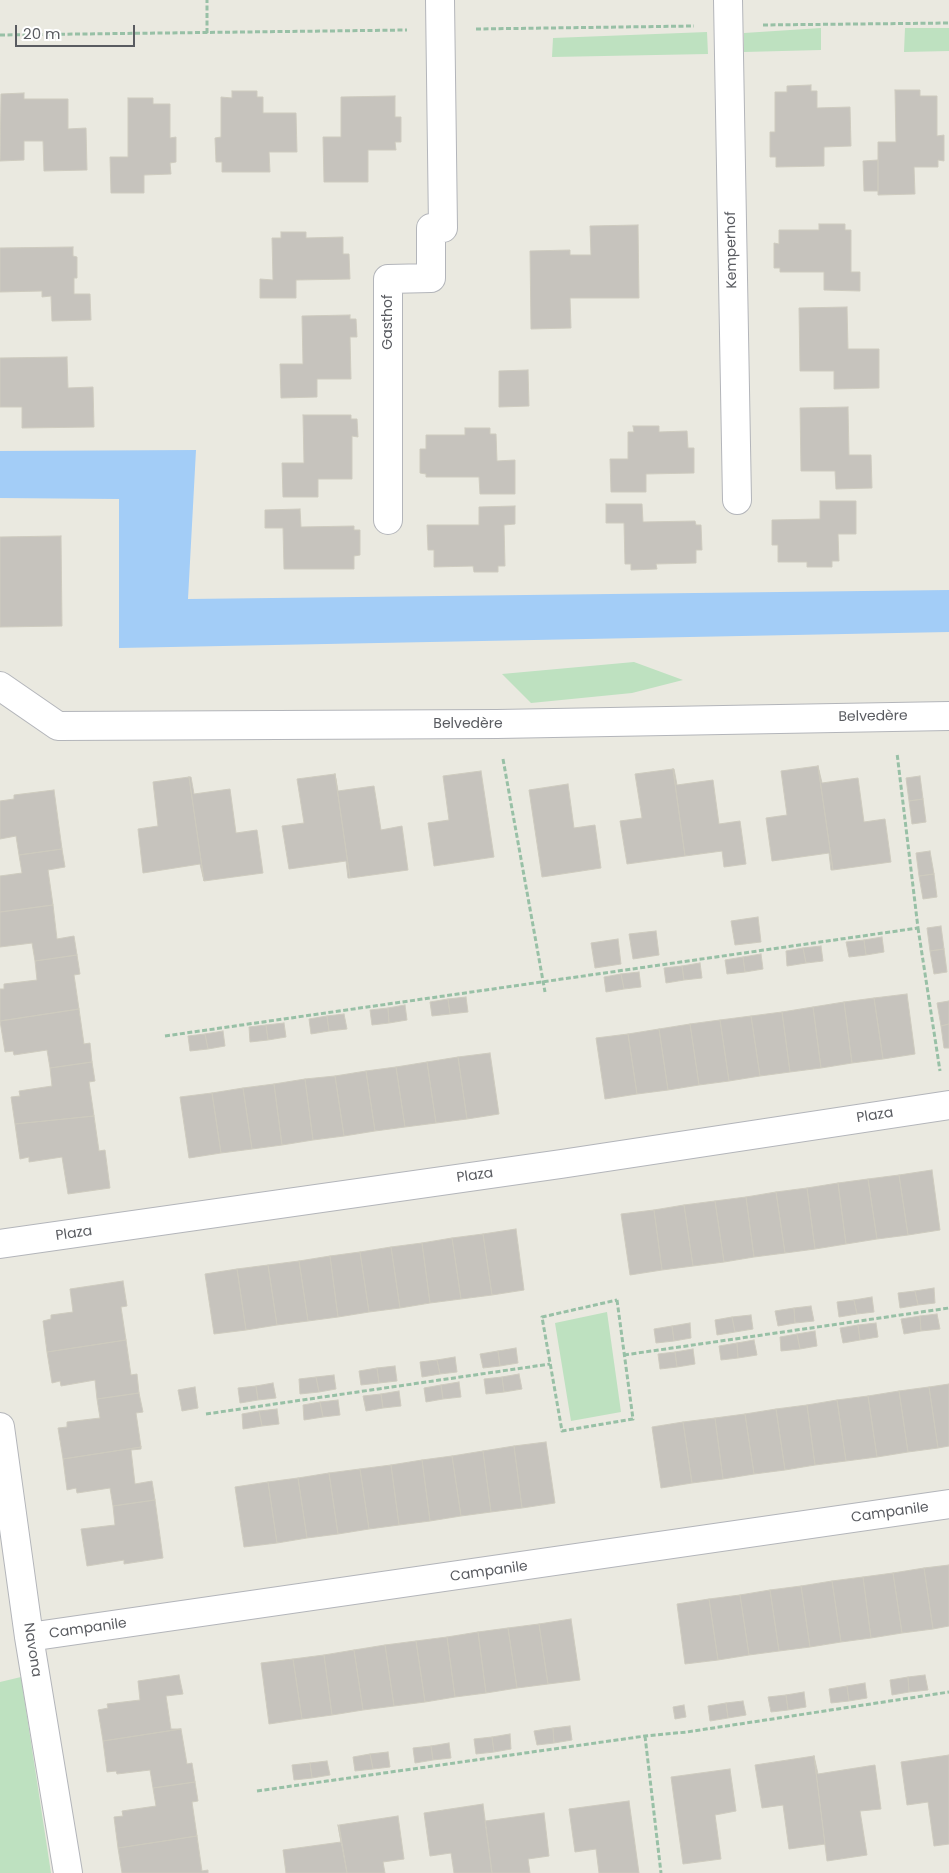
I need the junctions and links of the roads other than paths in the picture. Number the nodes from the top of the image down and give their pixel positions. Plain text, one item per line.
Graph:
1 (440, 0) edge
2 (728, 0) edge
3 (737, 500) dead end
4 (388, 520) dead end
5 (0, 686) edge
6 (949, 716) edge
7 (947, 1106) edge
8 (0, 1244) edge
9 (0, 1427) edge
10 (949, 1504) edge
11 (29, 1637) junction
12 (68, 1873) edge

1 - 4 street, Gasthof
2 - 3 street, Kemperhof
5 - 6 street, Belvedère
7 - 8 street, Plaza
9 - 11 street, Navona
10 - 11 street, Campanile
11 - 12 street, Navona

